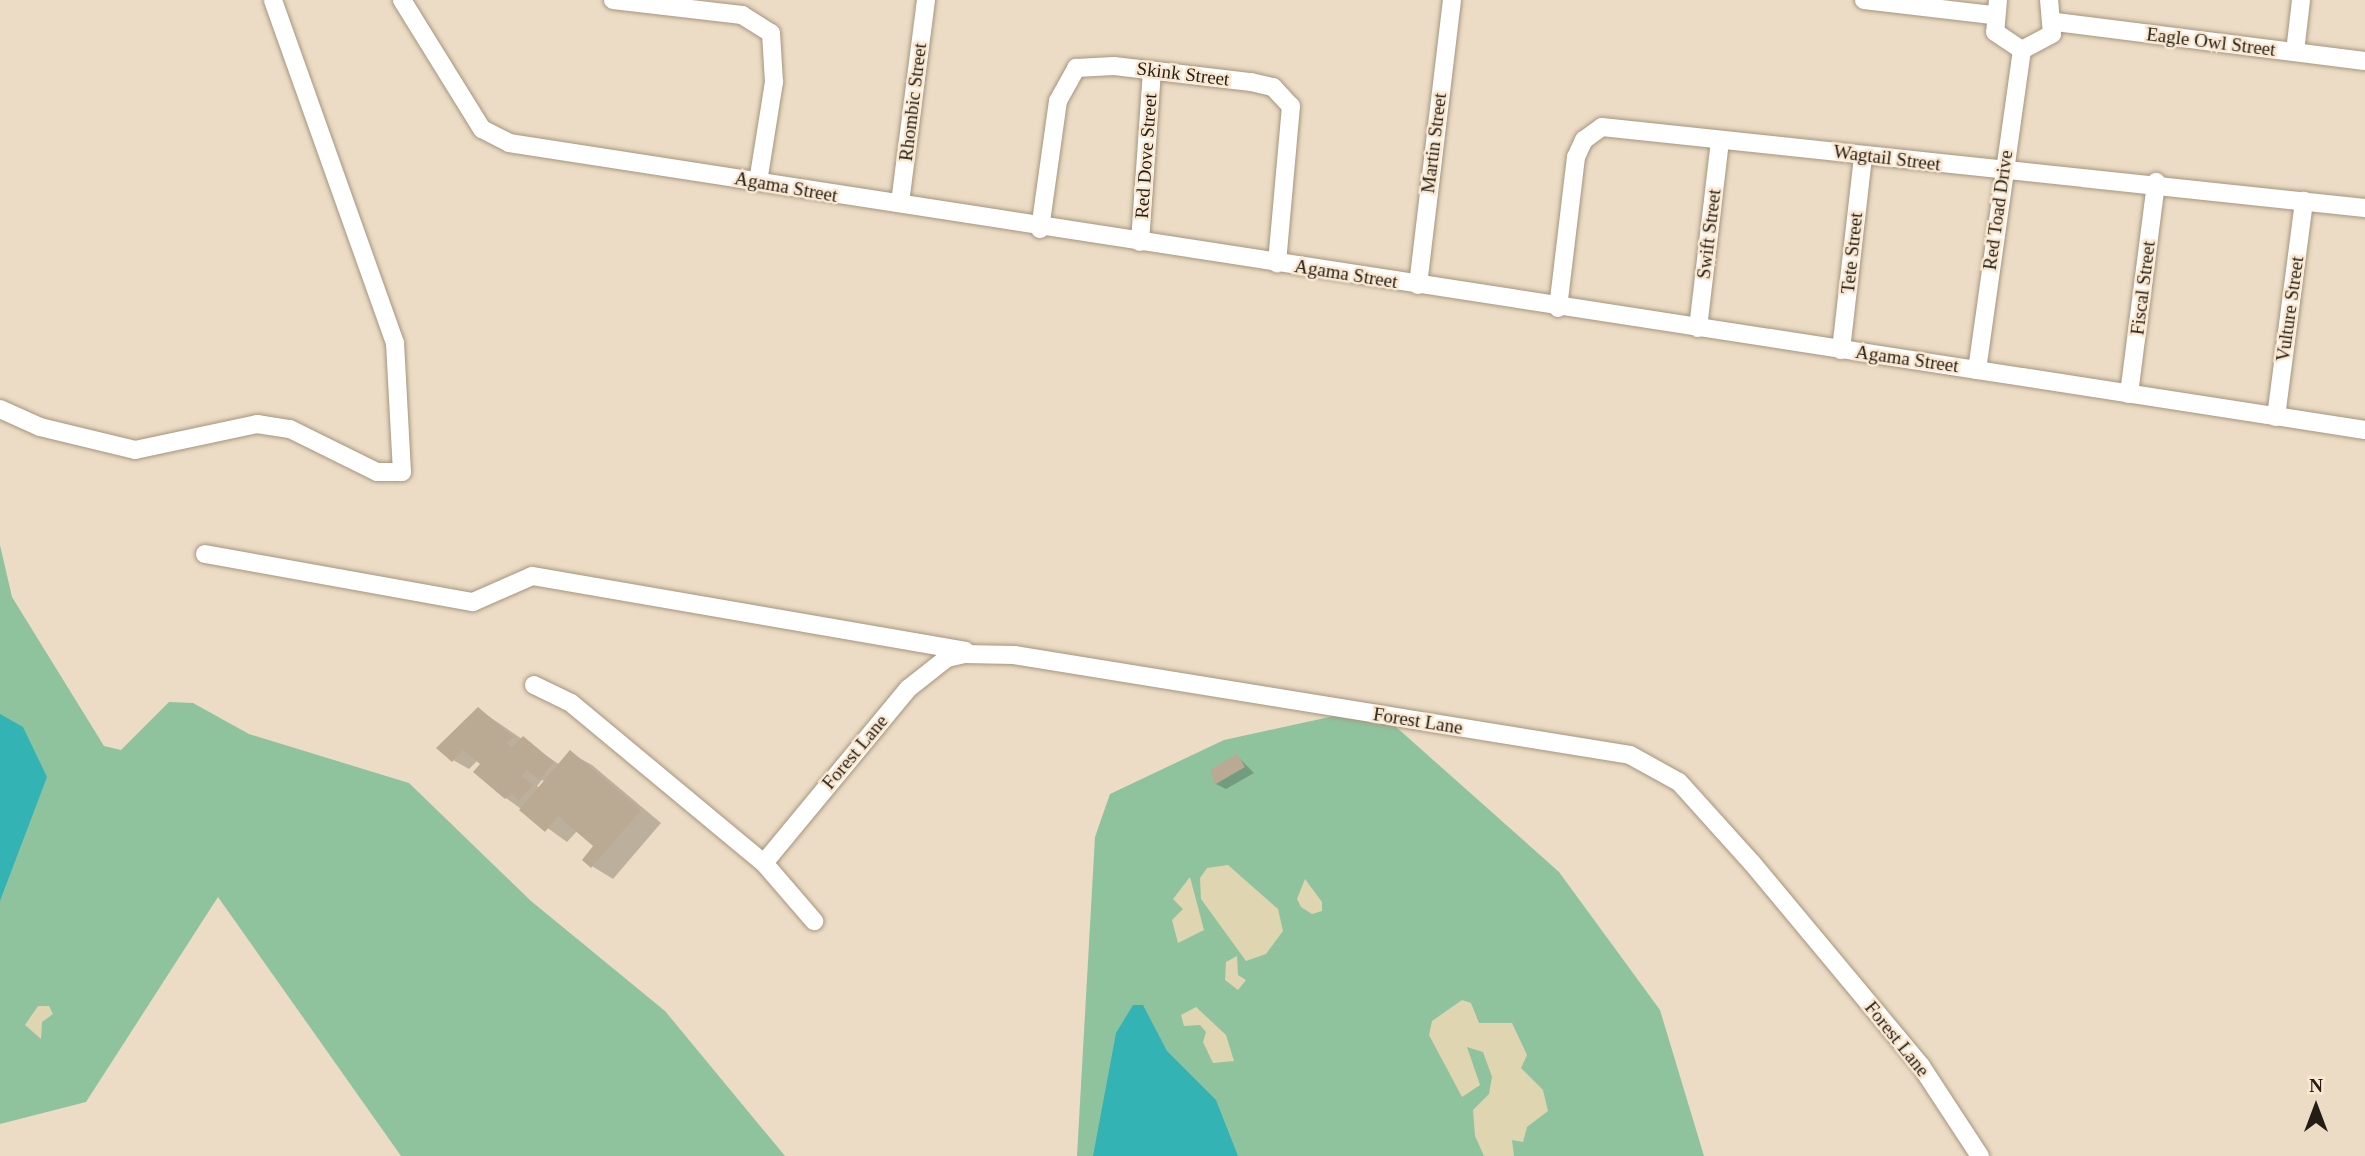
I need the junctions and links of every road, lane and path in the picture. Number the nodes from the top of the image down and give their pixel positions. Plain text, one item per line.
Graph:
1 (273, 0) edge
2 (402, 0) edge
3 (612, 0) edge
4 (926, 0) edge
5 (1452, 0) edge
6 (1864, 0) edge
7 (2049, 0) edge
8 (2301, 0) edge
9 (1995, 7) edge
10 (2056, 22) junction
11 (2022, 50) junction
12 (2295, 52) junction
13 (2365, 61) edge
14 (1152, 71) junction
15 (1720, 141) junction
16 (1863, 157) junction
17 (2003, 169) junction
18 (758, 182) junction
19 (2156, 182) junction
20 (2304, 201) junction
21 (900, 203) junction
22 (2365, 208) edge
23 (1040, 229) junction
24 (1140, 242) junction
25 (1277, 263) junction
26 (1418, 285) junction
27 (1558, 308) junction
28 (1698, 328) junction
29 (1841, 350) junction
30 (1977, 370) junction
31 (2129, 394) junction
32 (0, 409) edge
33 (2276, 417) junction
34 (2365, 430) edge
35 (205, 554) dead end
36 (980, 653) junction
37 (534, 685) dead end
38 (765, 863) junction
39 (814, 921) dead end
40 (1980, 1156) edge

1 - 32 street
2 - 18 street, Agama Street
3 - 18 street
4 - 21 street, Rhombic Street
5 - 26 street, Martin Street
6 - 9 street
7 - 10 street
8 - 12 street
9 - 11 street
10 - 11 street
10 - 12 street, Eagle Owl Street
11 - 17 street, Red Toad Drive
12 - 13 street, Eagle Owl Street
14 - 23 street, Skink Street
14 - 24 street, Red Dove Street
14 - 25 street, Skink Street
15 - 16 street, Wagtail Street
15 - 27 street, Wagtail Street
15 - 28 street, Swift Street
16 - 17 street, Wagtail Street
16 - 29 street, Tete Street
17 - 19 street, Wagtail Street
17 - 30 street, Red Toad Drive
18 - 21 street, Agama Street
19 - 20 street, Wagtail Street
19 - 31 street, Fiscal Street
20 - 22 street, Wagtail Street
20 - 33 street, Vulture Street
21 - 23 street, Agama Street
23 - 24 street, Agama Street
24 - 25 street, Agama Street
25 - 26 street, Agama Street
26 - 27 street, Agama Street
27 - 28 street, Agama Street
28 - 29 street, Agama Street
29 - 30 street, Agama Street
30 - 31 street, Agama Street
31 - 33 street, Agama Street
33 - 34 street, Agama Street
35 - 36 street
36 - 38 street, Forest Lane
36 - 40 street, Forest Lane
37 - 38 street
38 - 39 street

